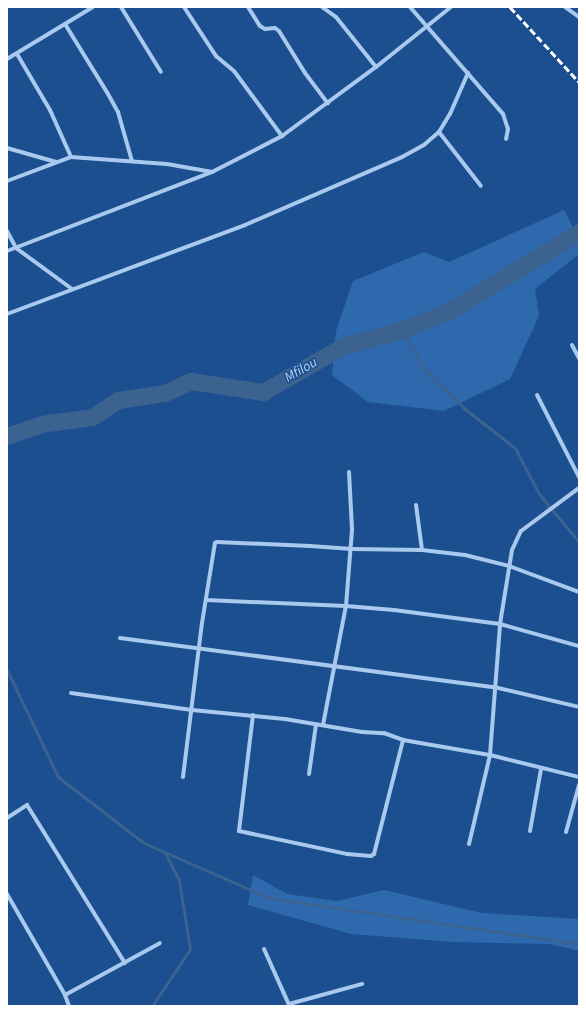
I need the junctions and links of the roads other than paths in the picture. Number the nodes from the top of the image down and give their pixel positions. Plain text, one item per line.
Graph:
1 (93, 7) edge
2 (121, 7) edge
3 (184, 7) edge
4 (248, 7) edge
5 (322, 7) edge
6 (410, 7) edge
7 (451, 7) edge
8 (565, 7) edge
9 (579, 17) edge
10 (65, 24) junction
11 (428, 27) junction
12 (16, 54) junction
13 (7, 59) edge
14 (376, 67) junction
15 (161, 72) dead end
16 (468, 73) junction
17 (328, 103) junction
18 (439, 132) junction
19 (282, 136) junction
20 (506, 139) dead end
21 (7, 148) edge
22 (71, 157) junction
23 (132, 161) junction
24 (56, 162) junction
25 (212, 172) junction
26 (7, 181) edge
27 (481, 186) dead end
28 (7, 231) edge
29 (16, 248) junction
30 (7, 251) edge
31 (72, 289) junction
32 (7, 314) edge
33 (572, 345) dead end
34 (579, 358) edge
35 (537, 395) dead end
36 (349, 472) dead end
37 (579, 477) edge
38 (579, 488) edge
39 (416, 505) dead end
40 (352, 549) junction
41 (422, 550) junction
42 (509, 566) junction
43 (579, 592) edge
44 (206, 600) junction
45 (346, 606) junction
46 (500, 624) junction
47 (120, 638) dead end
48 (579, 646) edge
49 (199, 649) junction
50 (335, 665) junction
51 (494, 687) junction
52 (71, 693) dead end
53 (579, 707) edge
54 (192, 710) junction
55 (254, 715) junction
56 (316, 724) junction
57 (323, 725) junction
58 (403, 740) junction
59 (490, 755) junction
60 (541, 769) junction
61 (309, 774) dead end
62 (183, 776) dead end
63 (579, 777) edge
64 (579, 785) edge
65 (7, 818) edge
66 (530, 831) dead end
67 (566, 832) dead end
68 (469, 844) dead end
69 (7, 894) edge
70 (160, 944) dead end
71 (264, 949) dead end
72 (126, 963) junction
73 (362, 984) dead end
74 (65, 995) junction
75 (289, 1005) edge
76 (69, 1006) edge

1 - 10 street
2 - 15 street
3 - 19 street
4 - 17 street
5 - 14 street
6 - 11 street
7 - 11 street
8 - 9 street
10 - 12 street
10 - 23 street
11 - 14 street
11 - 16 street
12 - 13 street
12 - 22 street
14 - 17 street
16 - 18 street
16 - 20 street
17 - 19 street
18 - 27 street
18 - 31 street
19 - 25 street
21 - 24 street
22 - 23 street
22 - 24 street
23 - 25 street
24 - 26 street
25 - 29 street
28 - 29 street
29 - 30 street
29 - 31 street
31 - 32 street
33 - 34 street
35 - 37 street
36 - 40 street
38 - 42 street
39 - 41 street
40 - 41 street
40 - 44 street
40 - 45 street
41 - 42 street
42 - 43 street
42 - 46 street
44 - 45 street
44 - 49 street
45 - 46 street
45 - 50 street
46 - 48 street
46 - 51 street
47 - 49 street
49 - 50 street
49 - 54 street
50 - 51 street
50 - 57 street
51 - 53 street
51 - 59 street
52 - 54 street
54 - 55 street
54 - 62 street
55 - 56 street
55 - 58 street
56 - 57 street
56 - 61 street
57 - 58 street
58 - 59 street
59 - 60 street
59 - 68 street
60 - 63 street
60 - 66 street
64 - 67 street
65 - 72 street
69 - 74 street
70 - 72 street
71 - 75 street
72 - 74 street
73 - 75 street
74 - 76 street

